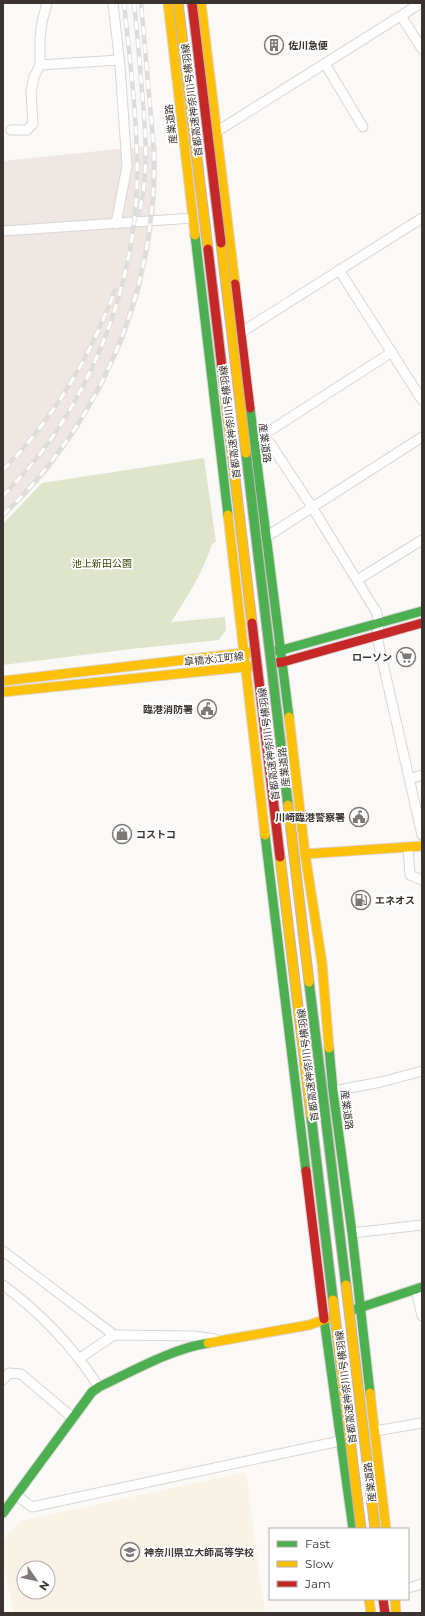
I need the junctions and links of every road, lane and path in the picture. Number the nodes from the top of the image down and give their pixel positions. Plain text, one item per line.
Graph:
1 (47, 3) edge
2 (113, 3) edge
3 (168, 3) edge
4 (178, 3) edge
5 (192, 3) edge
6 (201, 3) edge
7 (421, 3) edge
8 (401, 16) junction
9 (422, 49) edge
10 (119, 60) junction
11 (325, 64) junction
12 (40, 65) junction
13 (363, 127) dead end
14 (11, 130) dead end
15 (216, 132) junction
16 (193, 218) junction
17 (420, 223) edge
18 (116, 224) junction
19 (3, 231) edge
20 (338, 270) junction
21 (240, 332) junction
22 (208, 348) junction
23 (392, 352) junction
24 (422, 400) edge
25 (257, 436) junction
26 (422, 437) edge
27 (312, 507) junction
28 (266, 536) junction
29 (422, 540) edge
30 (357, 580) junction
31 (422, 611) edge
32 (422, 623) edge
33 (379, 624) junction
34 (377, 636) junction
35 (282, 650) junction
36 (244, 653) junction
37 (283, 662) junction
38 (245, 666) junction
39 (3, 681) edge
40 (3, 692) edge
41 (422, 775) edge
42 (410, 779) junction
43 (422, 835) edge
44 (422, 846) edge
45 (408, 848) junction
46 (305, 854) junction
47 (422, 880) edge
48 (422, 1071) edge
49 (333, 1091) junction
50 (422, 1225) edge
51 (352, 1233) junction
52 (3, 1251) edge
53 (3, 1285) edge
54 (419, 1288) edge
55 (360, 1308) junction
56 (422, 1316) edge
57 (324, 1319) junction
58 (114, 1335) junction
59 (222, 1340) junction
60 (80, 1358) junction
61 (3, 1380) edge
62 (99, 1387) junction
63 (73, 1418) junction
64 (422, 1423) edge
65 (375, 1431) junction
66 (340, 1441) junction
67 (16, 1495) junction
68 (6, 1502) edge
69 (3, 1513) edge
70 (353, 1528) edge
71 (361, 1528) edge
72 (375, 1528) edge
73 (386, 1528) edge
74 (422, 1584) edge
75 (409, 1588) edge
76 (363, 1600) edge
77 (370, 1600) edge
78 (383, 1600) edge
79 (395, 1600) edge
80 (365, 1613) edge
81 (371, 1613) edge
82 (385, 1613) edge
83 (396, 1613) edge

1 - 12 street
2 - 10 street
3 - 16 main road, 産業道路
4 - 71 main road, 首都高速神奈川1号横羽線, bridge
5 - 72 main road, 首都高速神奈川1号横羽線, bridge
6 - 15 main road, 産業道路
7 - 8 street
8 - 9 street
8 - 11 street
10 - 12 street
10 - 18 street
11 - 13 street
11 - 15 street
12 - 14 street
15 - 21 main road, 産業道路
16 - 18 street
16 - 22 main road, 産業道路
17 - 20 street
18 - 19 street
20 - 21 street
20 - 23 street
21 - 22 main road
21 - 25 main road, 産業道路
22 - 36 main road, 産業道路
23 - 24 street
23 - 25 street
25 - 27 street
25 - 28 main road, 産業道路
26 - 27 street
27 - 28 street
27 - 30 street
28 - 35 main road, 産業道路
29 - 30 street
30 - 33 street
31 - 33 main road
32 - 34 main road, 皐橋水江町線
33 - 34 street
33 - 35 main road
34 - 37 main road, 皐橋水江町線
34 - 42 street
35 - 36 main road, 皐橋水江町線
35 - 37 main road, 産業道路
36 - 38 main road, 産業道路
36 - 39 main road, 皐橋水江町線
37 - 38 main road, 皐橋水江町線
37 - 46 main road, 産業道路
38 - 40 main road, 皐橋水江町線
38 - 57 main road, 産業道路
41 - 42 street
42 - 43 street
44 - 45 main road
45 - 46 main road
45 - 47 street
46 - 49 main road, 産業道路
48 - 49 street
49 - 51 main road, 産業道路
50 - 51 street
51 - 55 main road, 産業道路
52 - 58 street
53 - 60 street
54 - 55 main road
54 - 56 street
55 - 57 main road
55 - 65 main road, 産業道路
57 - 59 main road
57 - 66 main road, 産業道路
58 - 59 street
58 - 60 street
59 - 62 main road
60 - 62 street
61 - 63 street
62 - 63 main road
63 - 67 main road
64 - 65 street
65 - 73 main road, 産業道路
66 - 67 street
66 - 70 main road, 産業道路
67 - 68 main road
68 - 69 main road
74 - 75 street
76 - 80 main road
77 - 81 main road
78 - 82 main road
79 - 83 main road

